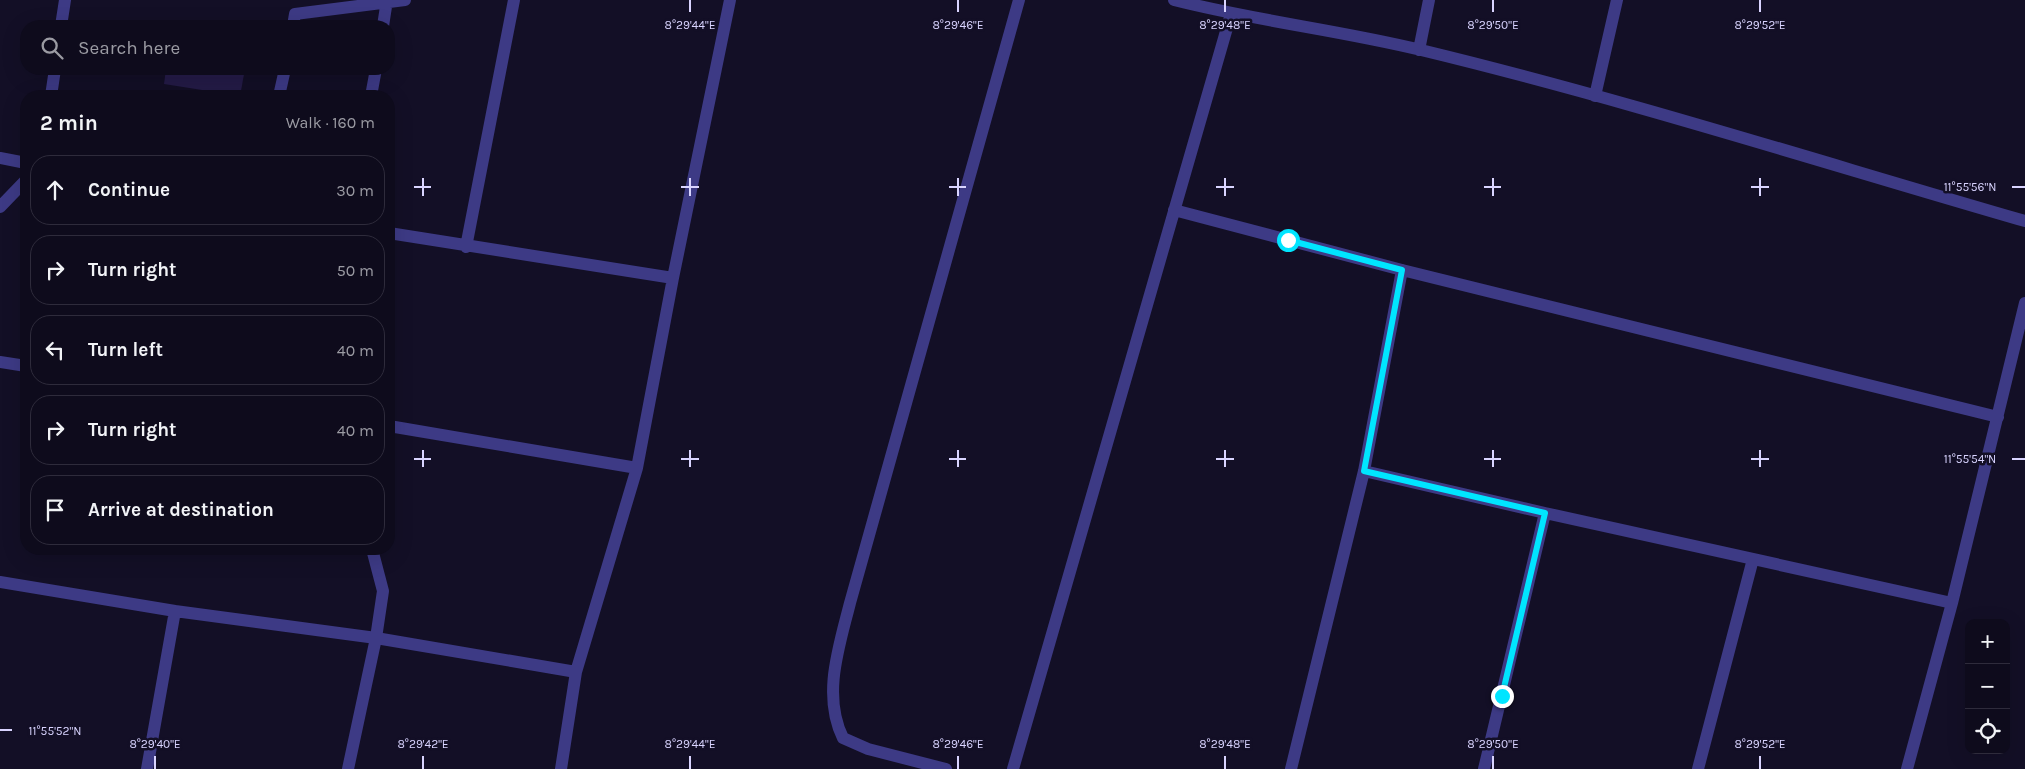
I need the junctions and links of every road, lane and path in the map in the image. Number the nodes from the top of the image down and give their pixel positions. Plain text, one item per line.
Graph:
1 (65, 0) edge
2 (404, 0) edge
3 (514, 0) edge
4 (730, 0) edge
5 (1019, 0) edge
6 (1174, 0) edge
7 (1429, 0) edge
8 (1617, 0) edge
9 (387, 1) edge
10 (1231, 14) junction
11 (62, 20) edge
12 (294, 20) edge
13 (384, 20) edge
14 (1419, 50) junction
15 (54, 75) edge
16 (284, 75) edge
17 (375, 75) edge
18 (51, 90) edge
19 (280, 90) edge
20 (372, 90) edge
21 (1595, 96) junction
22 (0, 158) edge
23 (20, 162) edge
24 (20, 186) edge
25 (0, 207) edge
26 (1174, 210) junction
27 (2025, 221) edge
28 (395, 234) edge
29 (466, 247) junction
30 (1402, 270) junction
31 (672, 278) junction
32 (2025, 303) edge
33 (0, 362) edge
34 (20, 365) edge
35 (1998, 417) junction
36 (395, 427) edge
37 (637, 468) junction
38 (1364, 471) junction
39 (1545, 513) junction
40 (374, 555) edge
41 (1753, 559) junction
42 (0, 582) edge
43 (1952, 603) junction
44 (175, 612) junction
45 (376, 638) junction
46 (576, 672) junction
47 (147, 769) edge
48 (348, 769) edge
49 (561, 769) edge
50 (946, 769) edge
51 (1013, 769) edge
52 (1291, 769) edge
53 (1484, 769) edge
54 (1698, 769) edge
55 (1907, 769) edge

1 - 11 street
2 - 9 street
3 - 29 street
4 - 31 street
5 - 50 street
6 - 10 street
7 - 14 street
8 - 21 street
9 - 12 street
9 - 13 street
10 - 14 street
10 - 26 street
14 - 21 street
15 - 18 street
16 - 19 street
17 - 20 street
21 - 27 street
22 - 23 street
24 - 25 street
26 - 30 street
26 - 51 street
28 - 29 street
29 - 31 street
30 - 35 street
30 - 38 street
31 - 37 street
32 - 35 street
33 - 34 street
35 - 43 street
36 - 37 street
37 - 46 street
38 - 39 street
38 - 52 street
39 - 41 street
39 - 53 street
40 - 45 street
41 - 43 street
41 - 54 street
42 - 44 street
43 - 55 street
44 - 45 street
44 - 47 street
45 - 46 street
45 - 48 street
46 - 49 street

